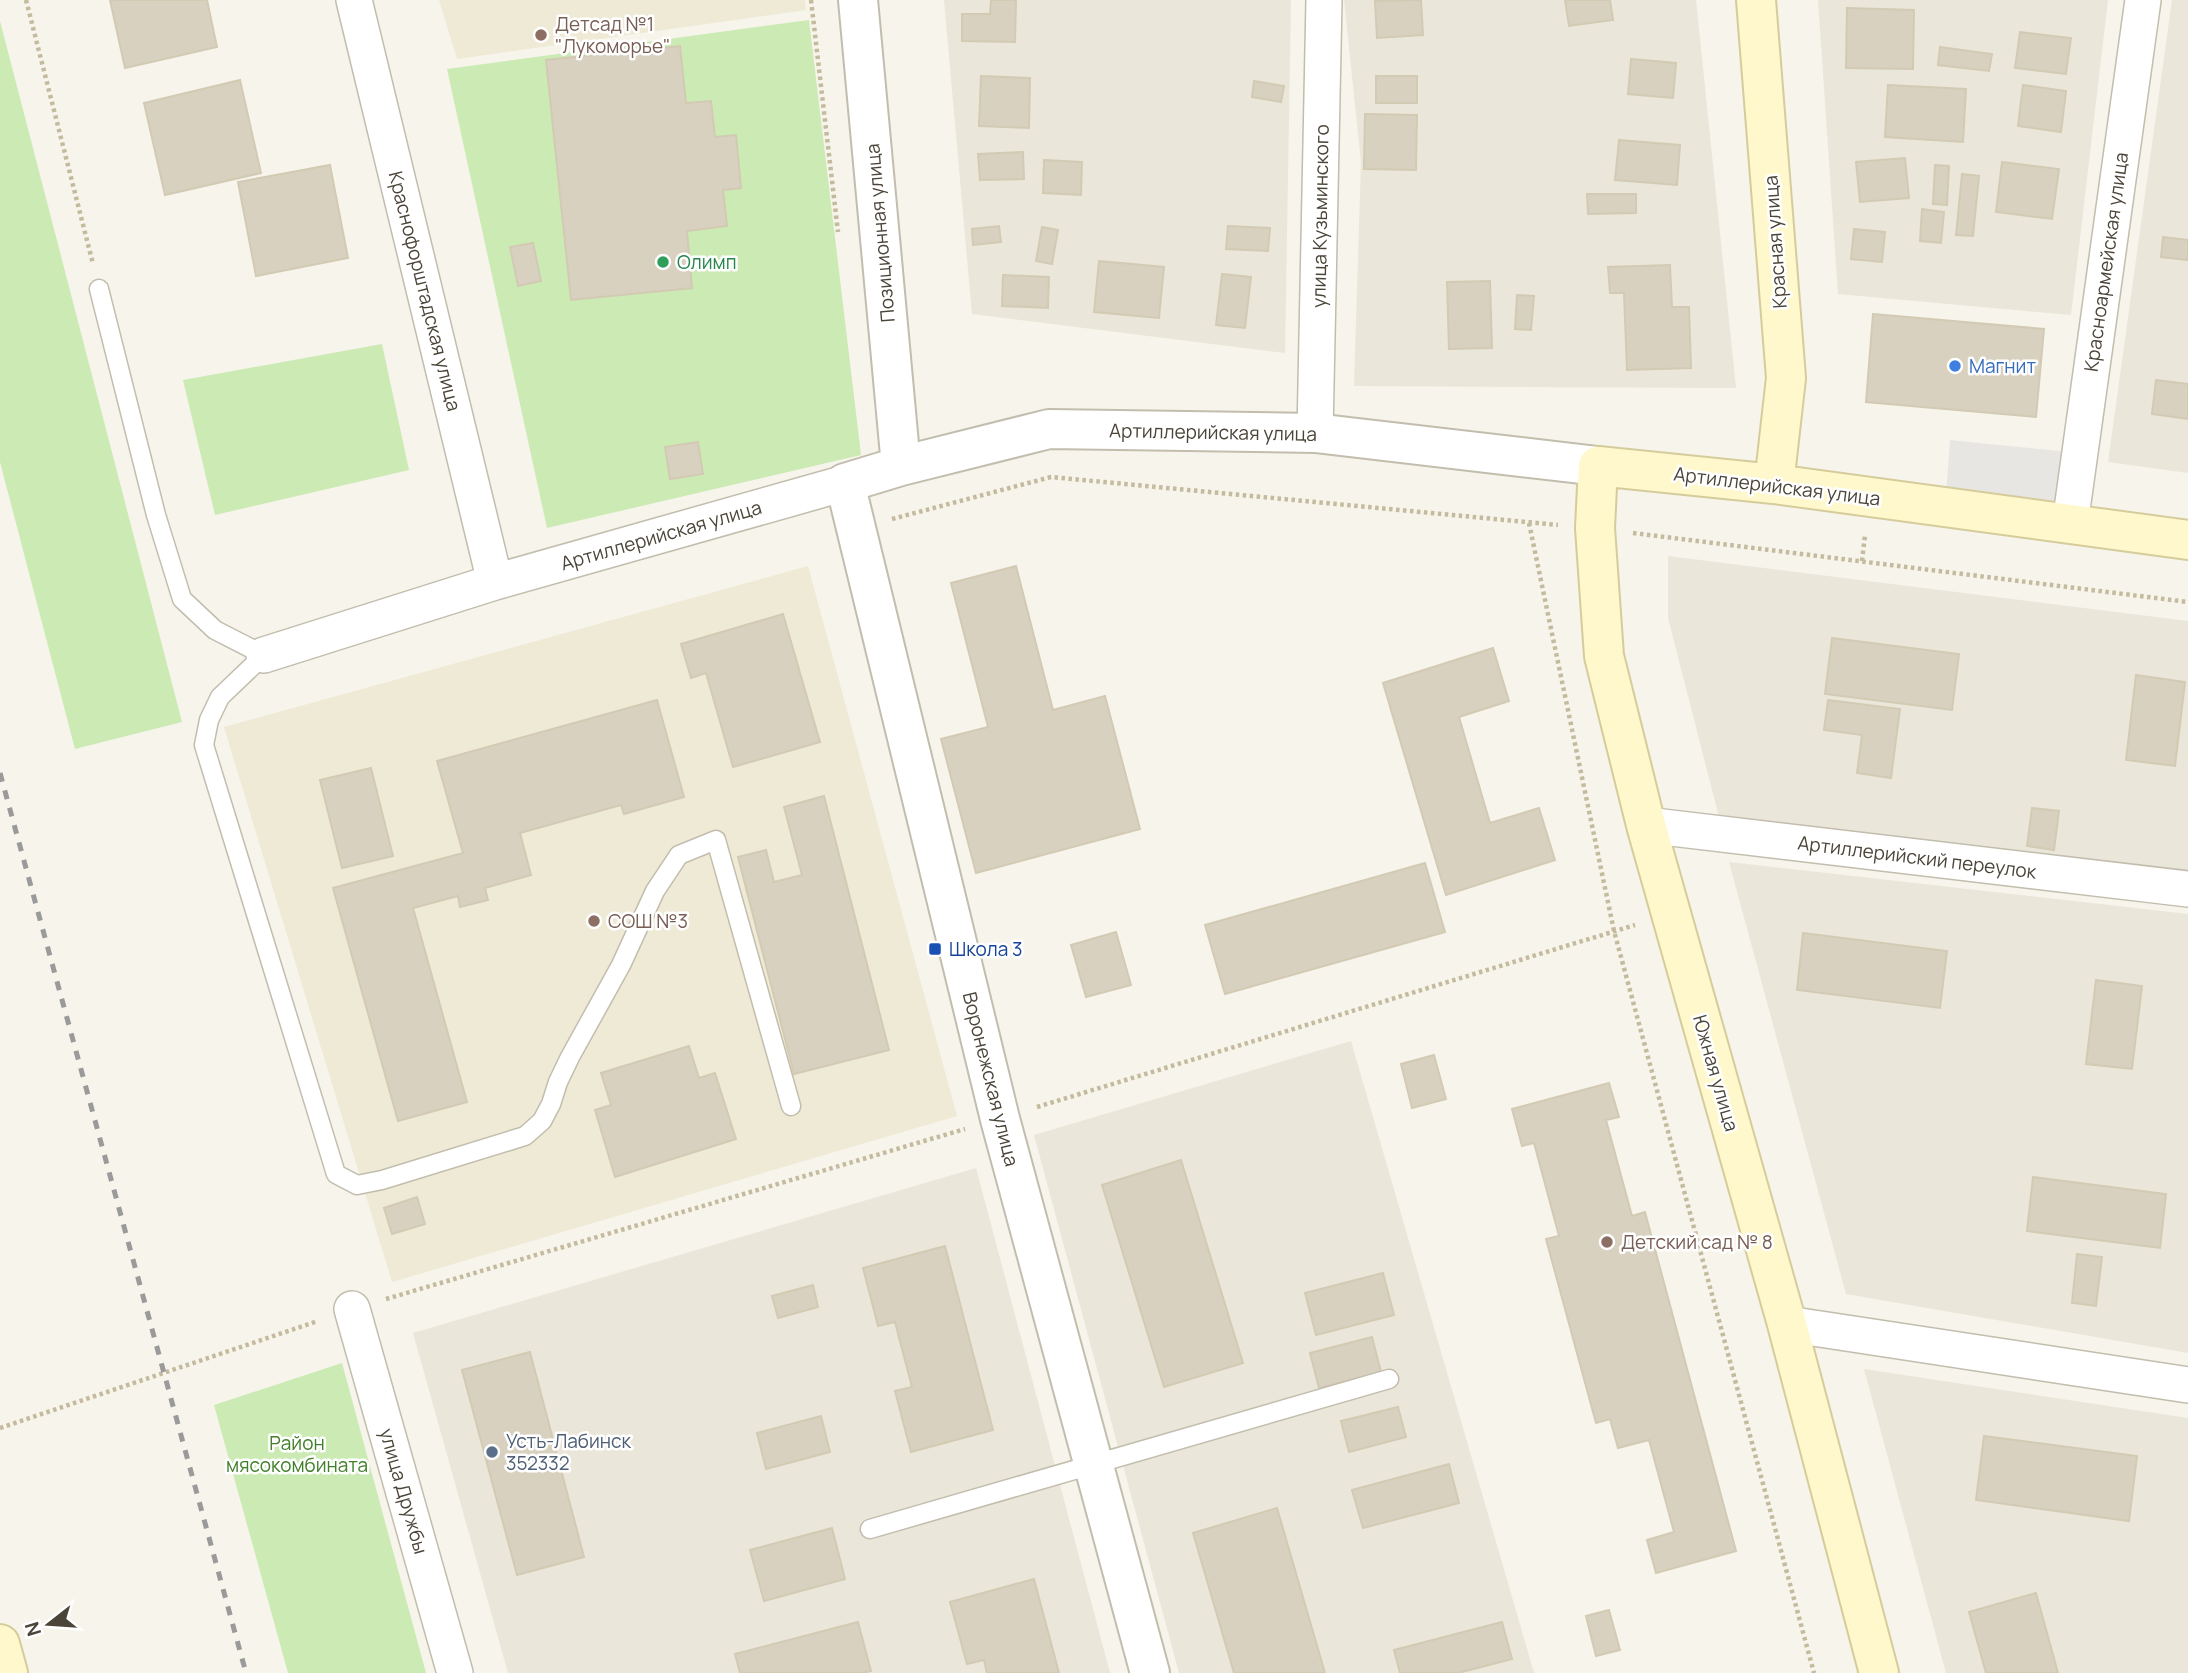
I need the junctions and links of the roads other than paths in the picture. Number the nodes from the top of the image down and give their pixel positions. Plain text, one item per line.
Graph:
1 (354, 0) edge
2 (858, 0) edge
3 (1324, 0) edge
4 (1756, 0) edge
5 (2143, 0) edge
6 (99, 289) road end
7 (1315, 433) junction
8 (901, 466) junction
9 (1598, 466) junction
10 (845, 483) junction
11 (1774, 484) junction
12 (2070, 524) junction
13 (2188, 540) edge
14 (495, 582) junction
15 (264, 655) junction
16 (1646, 825) junction
17 (2188, 889) edge
18 (791, 1106) dead end
19 (352, 1310) road end
20 (1787, 1324) junction
21 (1389, 1379) dead end
22 (2188, 1385) edge
23 (1094, 1465) junction
24 (870, 1529) dead end
25 (0, 1644) edge
26 (8, 1673) edge
27 (455, 1673) edge
28 (1150, 1673) edge
29 (1879, 1673) edge

1 - 14 street, Краснофорштадская улица
2 - 8 street, Позиционная улица
3 - 7 street, улица Кузьминского
4 - 11 main road, Красная улица
5 - 12 street, Красноармейская улица
6 - 15 lane
7 - 8 street, Артиллерийская улица
7 - 9 street, Артиллерийская улица
8 - 10 street, Артиллерийская улица
9 - 11 main road, Артиллерийская улица
9 - 16 main road, Южная улица
10 - 14 street, Артиллерийская улица
10 - 23 street, Воронежская улица
11 - 12 main road, Артиллерийская улица
12 - 13 main road, Артиллерийская улица
14 - 15 street, Артиллерийская улица
15 - 18 lane
16 - 17 street, Артиллерийский переулок
16 - 20 main road, Южная улица
19 - 27 street, улица Дружбы
20 - 22 street
20 - 29 main road, Южная улица
21 - 23 lane
23 - 24 lane
23 - 28 street, Воронежская улица
25 - 26 main road

